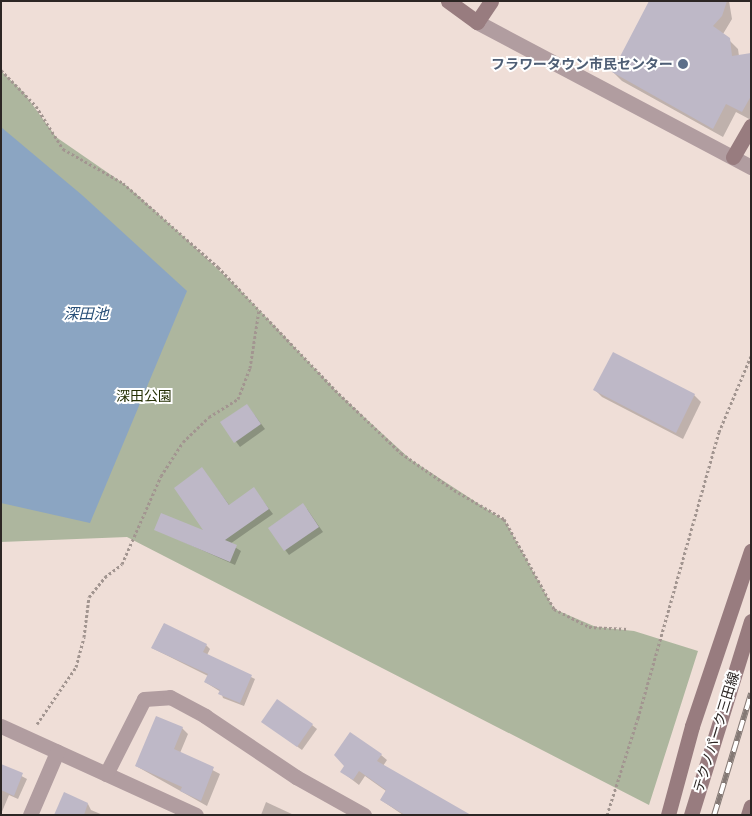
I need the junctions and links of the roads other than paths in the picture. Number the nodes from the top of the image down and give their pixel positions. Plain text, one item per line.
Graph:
1 (448, 1) edge
2 (491, 1) edge
3 (477, 22) junction
4 (751, 126) edge
5 (734, 157) junction
6 (751, 167) edge
7 (751, 551) edge
8 (751, 621) edge
9 (1, 726) edge
10 (716, 730) junction
11 (57, 752) junction
12 (106, 774) junction
13 (751, 806) edge
14 (670, 808) edge
15 (30, 815) edge
16 (196, 815) edge
17 (364, 815) edge
18 (691, 815) edge
19 (748, 815) edge

1 - 3 main road
2 - 3 main road
3 - 5 street
4 - 5 main road
5 - 6 street
7 - 14 main road
8 - 10 main road, テクノパーク三田線
9 - 11 street
10 - 14 main road
10 - 18 main road, テクノパーク三田線
11 - 12 street
11 - 15 street
12 - 16 street
12 - 17 street
13 - 19 main road

